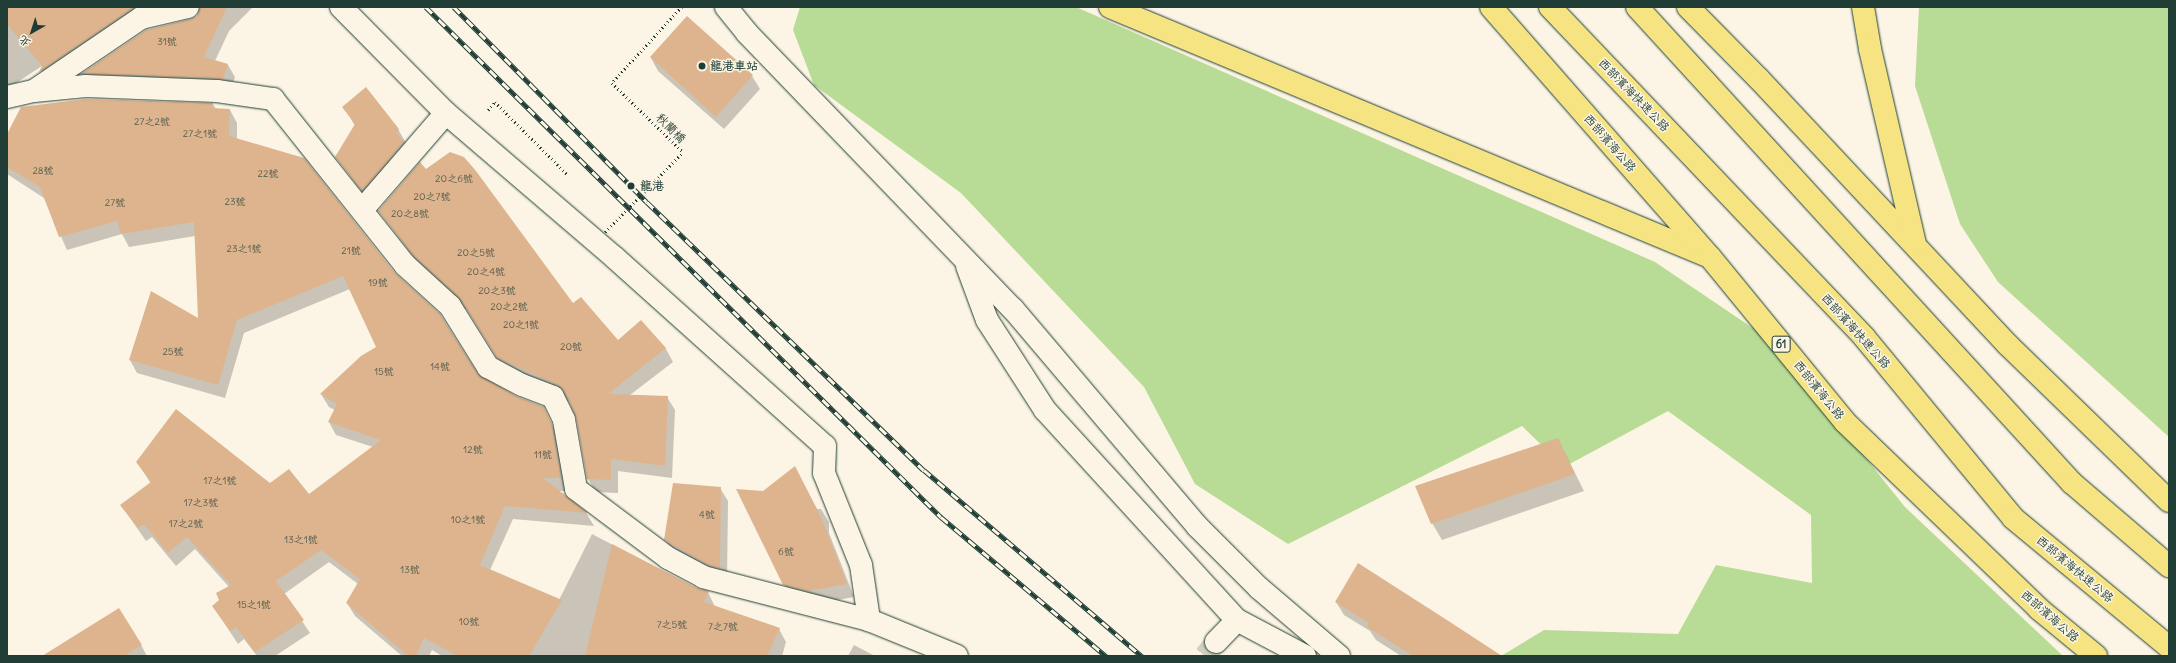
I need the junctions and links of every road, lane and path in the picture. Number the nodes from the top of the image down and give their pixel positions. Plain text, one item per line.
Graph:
1 (188, 7) edge
2 (341, 7) edge
3 (682, 7) edge
4 (726, 7) edge
5 (1110, 7) edge
6 (1491, 7) edge
7 (1550, 7) edge
8 (1637, 7) edge
9 (1688, 7) edge
10 (1863, 7) edge
11 (34, 91) junction
12 (7, 97) edge
13 (495, 102) dead end
14 (446, 113) junction
15 (563, 180) dead end
16 (362, 210) junction
17 (605, 232) dead end
18 (1915, 245) junction
19 (1710, 257) junction
20 (964, 258) junction
21 (2169, 501) edge
22 (2169, 566) edge
23 (869, 620) junction
24 (1237, 620) junction
25 (1216, 642) tunnel mouth
26 (2169, 647) edge
27 (957, 656) edge
28 (1305, 656) edge
29 (1339, 656) edge
30 (2096, 656) edge

1 - 11 street
2 - 14 street
3 - 17 path, 秋蘭橋, bridge
4 - 20 street
5 - 19 main road
6 - 19 main road, 西部濱海公路 / 61
7 - 26 main road, 西部濱海快速公路
8 - 22 main road
9 - 18 main road
10 - 18 main road
11 - 12 street
11 - 16 street
13 - 15 path
14 - 16 street
14 - 23 street
16 - 23 street
18 - 21 main road
19 - 30 main road, 西部濱海公路 / 61
20 - 24 street
20 - 29 street
23 - 27 street
24 - 25 street
24 - 28 street

